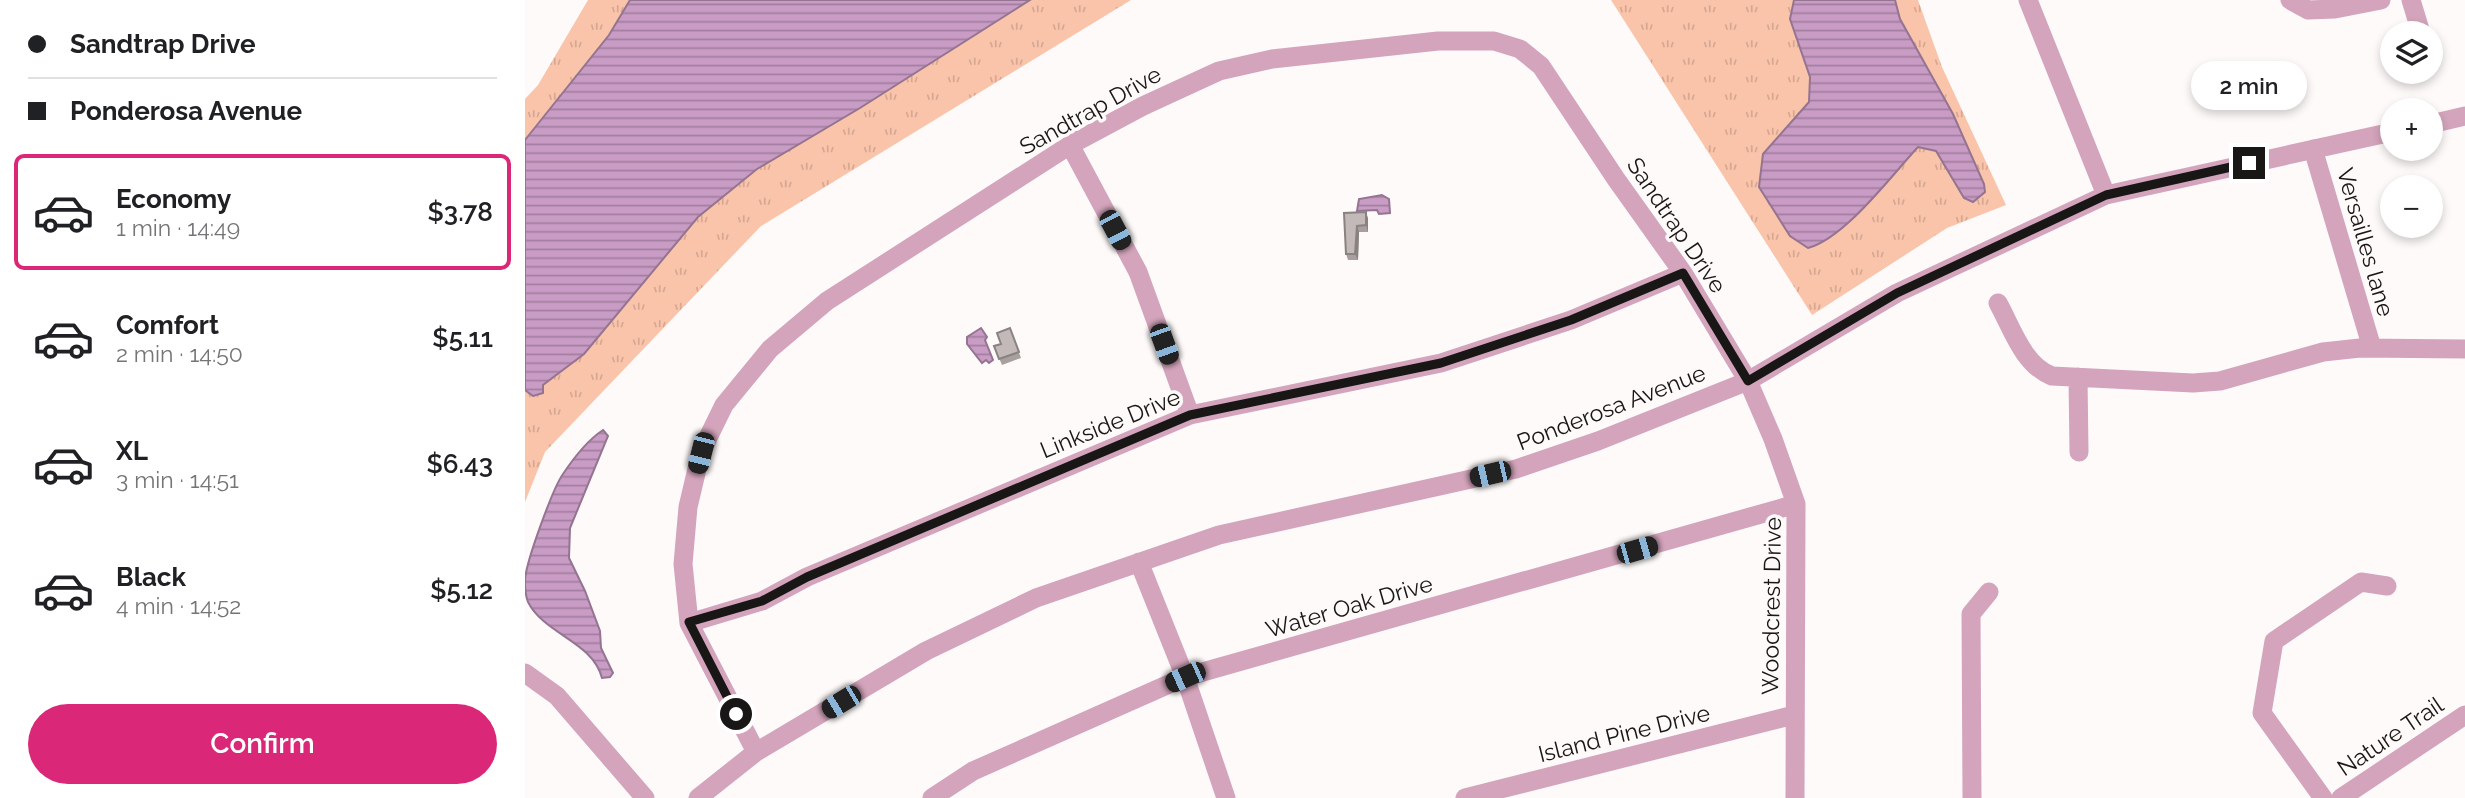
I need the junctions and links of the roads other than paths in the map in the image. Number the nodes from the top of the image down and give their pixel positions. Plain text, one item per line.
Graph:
1 (2028, 0) edge
2 (2290, 0) edge
3 (2381, 0) edge
4 (2411, 0) edge
5 (2417, 21) edge
6 (2465, 116) edge
7 (2443, 121) edge
8 (2380, 135) edge
9 (1070, 145) junction
10 (2313, 149) junction
11 (2106, 195) junction
12 (1683, 273) junction
13 (1998, 303) dead end
14 (2372, 348) junction
15 (2465, 349) edge
16 (2078, 377) junction
17 (1748, 381) junction
18 (1190, 415) junction
19 (2079, 452) dead end
20 (1796, 505) junction
21 (1139, 562) junction
22 (2387, 586) dead end
23 (1989, 592) dead end
24 (689, 622) junction
25 (525, 673) edge
26 (1185, 677) junction
27 (1794, 715) junction
28 (2465, 715) edge
29 (756, 752) junction
30 (645, 798) edge
31 (698, 798) edge
32 (932, 798) edge
33 (1226, 798) edge
34 (1465, 798) edge
35 (1795, 798) edge
36 (1972, 798) edge
37 (2323, 798) edge
38 (2341, 798) edge

1 - 11 street
2 - 3 street
4 - 5 street
6 - 7 street
8 - 10 street, Ponderosa Avenue
9 - 12 street, Sandtrap Drive
9 - 18 street
9 - 24 street, Sandtrap Drive
10 - 11 street, Ponderosa Avenue
10 - 14 street, Versailles lane
11 - 17 street, Ponderosa Avenue
12 - 17 street, Sandtrap Drive
12 - 18 street, Linkside Drive
13 - 16 street, Versailles lane
14 - 15 street, Versailles lane
14 - 16 street, Versailles lane
16 - 19 street
17 - 20 street, Woodcrest Drive
17 - 21 street, Ponderosa Avenue
18 - 24 street, Linkside Drive
20 - 26 street, Water Oak Drive
20 - 27 street, Woodcrest Drive
21 - 26 street
21 - 29 street, Ponderosa Avenue
22 - 37 street
23 - 36 street
24 - 29 street, Sandtrap Drive
25 - 30 street
26 - 32 street, Water Oak Drive
26 - 33 street
27 - 34 street, Island Pine Drive
27 - 35 street, Woodcrest Drive
28 - 38 street, Nature Trail
29 - 31 street, Ponderosa Avenue

